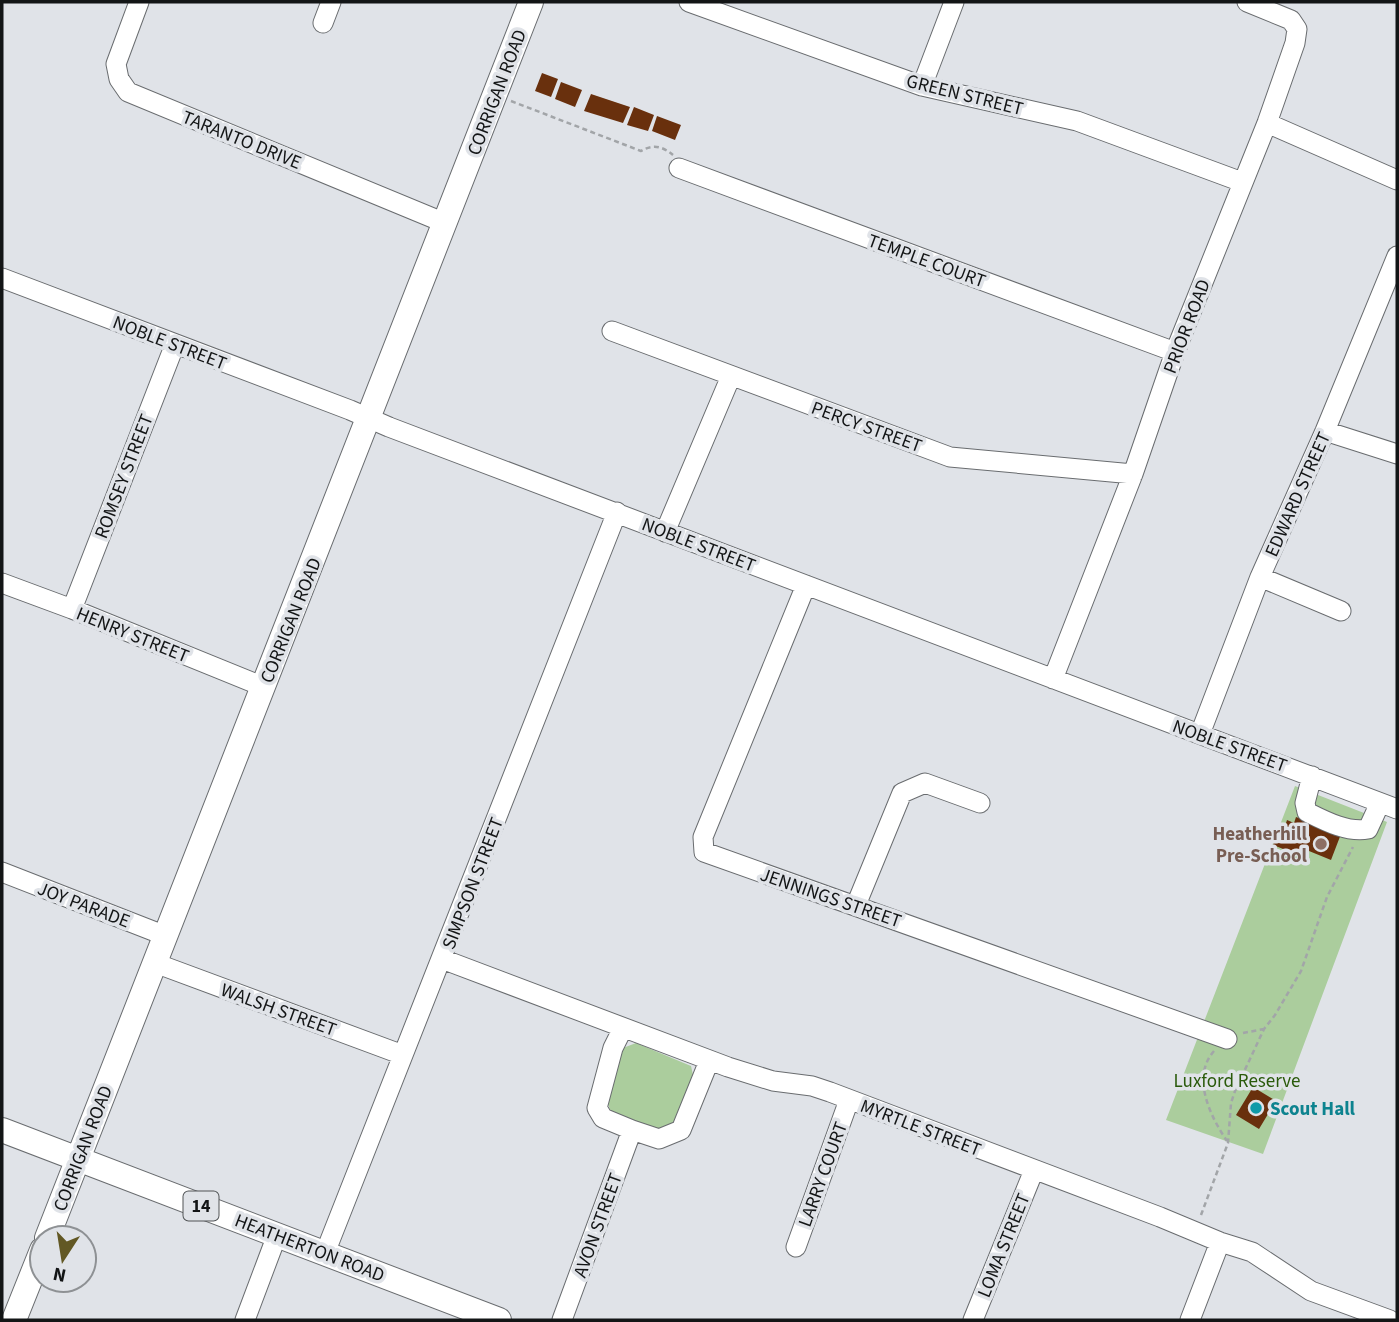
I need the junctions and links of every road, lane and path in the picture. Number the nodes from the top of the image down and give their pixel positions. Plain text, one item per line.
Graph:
1 (139, 2) edge
2 (331, 2) edge
3 (531, 2) edge
4 (689, 2) edge
5 (954, 2) edge
6 (1247, 2) edge
7 (323, 23) dead end
8 (922, 86) junction
9 (494, 96) junction
10 (1267, 123) junction
11 (679, 168) joint
12 (1397, 180) edge
13 (1242, 182) junction
14 (445, 223) junction
15 (1397, 256) edge
16 (2, 278) edge
17 (612, 331) dead end
18 (175, 344) junction
19 (1175, 352) junction
20 (731, 376) junction
21 (369, 418) junction
22 (1325, 431) junction
23 (1397, 454) edge
24 (1133, 474) junction
25 (617, 512) junction
26 (665, 532) junction
27 (1260, 577) junction
28 (2, 583) edge
29 (806, 585) junction
30 (72, 608) junction
31 (1341, 611) dead end
32 (1053, 679) junction
33 (264, 687) junction
34 (1200, 734) junction
35 (1312, 776) junction
36 (980, 803) dead end
37 (1389, 806) edge
38 (1357, 839) dead end
39 (2, 872) edge
40 (856, 905) junction
41 (166, 936) junction
42 (442, 959) junction
43 (155, 963) junction
44 (623, 1028) junction
45 (1264, 1029) junction
46 (1227, 1039) junction
47 (403, 1055) junction
48 (709, 1061) junction
49 (849, 1100) junction
50 (2, 1130) edge
51 (632, 1130) junction
52 (1228, 1143) junction
53 (78, 1159) junction
54 (1034, 1170) junction
55 (52, 1224) edge
56 (1195, 1231) junction
57 (277, 1235) junction
58 (1220, 1242) junction
59 (796, 1247) dead end
60 (325, 1253) junction
61 (28, 1285) edge
62 (473, 1315) edge
63 (14, 1320) edge
64 (245, 1320) edge
65 (499, 1320) edge
66 (562, 1320) edge
67 (972, 1320) edge
68 (1190, 1320) edge
69 (1390, 1320) edge

1 - 14 street, TARANTO DRIVE
2 - 7 street
3 - 9 main road, CORRIGAN ROAD
4 - 8 street, GREEN STREET
5 - 8 street
6 - 10 street, PRIOR ROAD
8 - 13 street, GREEN STREET
9 - 11 path
9 - 14 main road, CORRIGAN ROAD
10 - 12 street
10 - 13 street, PRIOR ROAD
11 - 19 street, TEMPLE COURT
13 - 19 street, PRIOR ROAD
14 - 21 main road, CORRIGAN ROAD
15 - 22 street, EDWARD STREET
16 - 18 street, NOBLE STREET
17 - 20 street, PERCY STREET
18 - 21 street, NOBLE STREET
18 - 30 street, ROMSEY STREET
19 - 24 street, PRIOR ROAD
20 - 24 street, PERCY STREET
20 - 26 street
21 - 25 street, NOBLE STREET
21 - 33 main road, CORRIGAN ROAD
22 - 23 street
22 - 27 street, EDWARD STREET
24 - 32 street, PRIOR ROAD
25 - 26 street, NOBLE STREET
25 - 42 street, SIMPSON STREET
26 - 29 street, NOBLE STREET
27 - 31 street
27 - 34 street, EDWARD STREET
28 - 30 street, HENRY STREET
29 - 32 street, NOBLE STREET
29 - 40 street, JENNINGS STREET
30 - 33 street, HENRY STREET
32 - 34 street, NOBLE STREET
33 - 41 main road, CORRIGAN ROAD
34 - 35 street, NOBLE STREET
35 - 37 street, NOBLE STREET
35 - 37 street
36 - 40 street
38 - 45 path
39 - 41 street, JOY PARADE
40 - 46 street, JENNINGS STREET
41 - 43 main road, CORRIGAN ROAD
42 - 44 street, MYRTLE STREET
42 - 47 street, SIMPSON STREET
43 - 47 street, WALSH STREET
43 - 53 main road, CORRIGAN ROAD
44 - 48 street, MYRTLE STREET
44 - 51 street
45 - 46 path
45 - 52 path
46 - 52 path
47 - 60 street, SIMPSON STREET
48 - 49 street, MYRTLE STREET
48 - 51 street
49 - 54 street, MYRTLE STREET
49 - 59 street, LARRY COURT
50 - 53 main road, HEATHERTON ROAD / 14
51 - 66 street, AVON STREET
52 - 56 path
53 - 55 main road, CORRIGAN ROAD
53 - 57 main road, HEATHERTON ROAD / 14
54 - 56 street, MYRTLE STREET
54 - 67 street, LOMA STREET
56 - 58 street, MYRTLE STREET
57 - 60 main road, HEATHERTON ROAD / 14
57 - 64 street
58 - 68 street
58 - 69 street, MYRTLE STREET
60 - 62 main road, HEATHERTON ROAD / 14
61 - 63 main road
62 - 65 main road, HEATHERTON ROAD / 14

